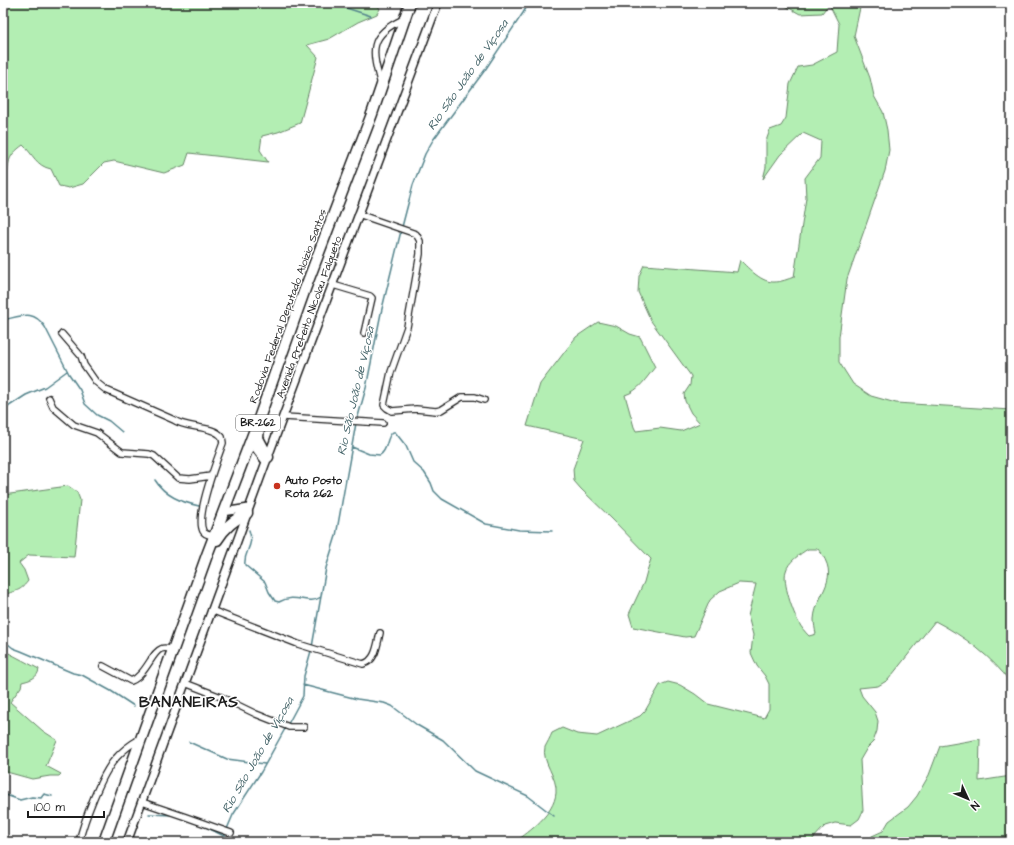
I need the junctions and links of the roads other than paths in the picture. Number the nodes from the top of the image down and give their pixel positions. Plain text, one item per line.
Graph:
1 (410, 3) edge
2 (438, 3) edge
3 (404, 19) junction
4 (381, 88) junction
5 (358, 214) junction
6 (333, 285) junction
7 (364, 333) dead end
8 (62, 334) dead end
9 (49, 398) dead end
10 (484, 400) dead end
11 (265, 402) junction
12 (284, 417) junction
13 (382, 423) dead end
14 (250, 441) junction
15 (267, 459) junction
16 (211, 476) junction
17 (248, 511) junction
18 (223, 512) junction
19 (214, 536) junction
20 (207, 555) junction
21 (211, 610) junction
22 (380, 633) dead end
23 (173, 650) junction
24 (103, 666) dead end
25 (185, 683) junction
26 (304, 727) dead end
27 (141, 737) junction
28 (142, 802) junction
29 (110, 825) junction
30 (229, 833) dead end
31 (79, 842) edge
32 (99, 842) edge
33 (104, 842) edge
34 (127, 842) edge

1 - 3 highway, Rodovia Federal Deputado Aloízio Santos / BR-262
2 - 5 street, Avenida Prefeito Nicolau Falqueto
3 - 4 highway, Rodovia Federal Deputado Aloízio Santos / BR-262
3 - 4 street
4 - 11 highway, Rodovia Federal Deputado Aloízio Santos / BR-262
5 - 6 street, Avenida Prefeito Nicolau Falqueto
5 - 10 street
6 - 7 street
6 - 12 street, Avenida Prefeito Nicolau Falqueto
8 - 16 street
9 - 16 street
11 - 14 highway, Rodovia Federal Deputado Aloízio Santos / BR-262
11 - 15 highway
12 - 13 street
12 - 15 street, Avenida Prefeito Nicolau Falqueto
14 - 15 street
14 - 18 highway, Rodovia Federal Deputado Aloízio Santos / BR-262
15 - 17 street, Avenida Prefeito Nicolau Falqueto
16 - 19 street
17 - 18 street
17 - 20 highway
17 - 21 street, Avenida Prefeito Nicolau Falqueto
18 - 19 highway, Rodovia Federal Deputado Aloízio Santos / BR-262
19 - 20 highway, Rodovia Federal Deputado Aloízio Santos / BR-262
20 - 23 highway, Rodovia Federal Deputado Aloízio Santos / BR-262
21 - 22 street
21 - 25 street, Avenida Prefeito Nicolau Falqueto
23 - 24 street
23 - 27 highway, Rodovia Federal Deputado Aloízio Santos / BR-262
25 - 26 street
25 - 28 street, Avenida Prefeito Nicolau Falqueto
27 - 29 highway, Rodovia Federal Deputado Aloízio Santos / BR-262
27 - 31 street
28 - 30 street
28 - 34 street, Avenida Prefeito Nicolau Falqueto
29 - 32 highway
29 - 33 highway, Rodovia Federal Deputado Aloízio Santos / BR-262

